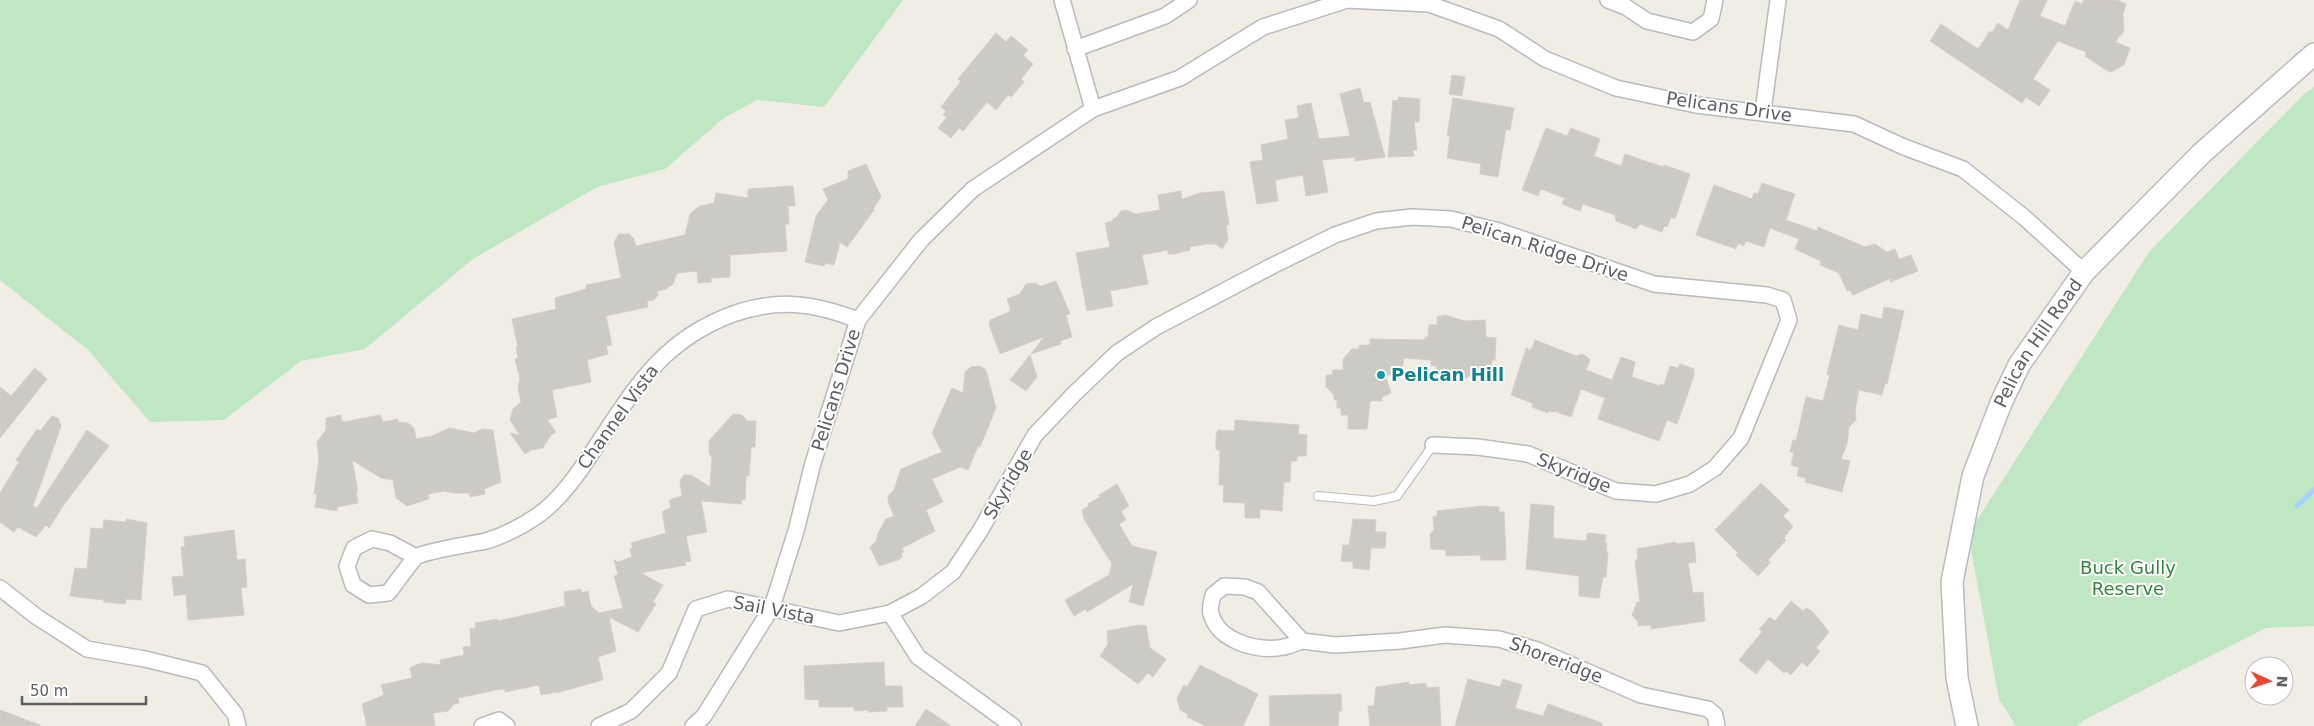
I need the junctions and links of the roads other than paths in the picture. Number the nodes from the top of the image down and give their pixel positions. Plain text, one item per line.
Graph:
1 (1062, 0) edge
2 (1189, 0) edge
3 (1608, 0) edge
4 (1715, 0) edge
5 (1778, 0) edge
6 (1632, 3) edge
7 (1075, 48) junction
8 (2314, 54) edge
9 (1093, 109) junction
10 (1763, 111) junction
11 (1272, 266) joint
12 (2084, 272) junction
13 (1766, 295) joint
14 (858, 320) junction
15 (1433, 445) joint
16 (1318, 496) dead end
17 (416, 557) junction
18 (0, 588) edge
19 (772, 607) junction
20 (890, 613) junction
21 (1302, 641) junction
22 (1716, 720) edge
23 (238, 726) edge
24 (482, 726) edge
25 (506, 726) edge
26 (599, 726) edge
27 (693, 726) edge
28 (1013, 726) edge
29 (1967, 726) edge

1 - 7 street
2 - 7 street
3 - 6 street
4 - 6 street
5 - 10 street
7 - 9 street
8 - 12 street, Pelican Hill Road
9 - 10 street, Pelicans Drive
9 - 14 street, Pelicans Drive
10 - 12 street, Pelicans Drive
11 - 13 street, Pelican Ridge Drive
11 - 20 street, Skyridge
12 - 29 street, Pelican Hill Road
13 - 15 street, Skyridge
14 - 17 street, Channel Vista
14 - 19 street, Pelicans Drive
15 - 16 lane
17 - 17 street
18 - 23 street
19 - 20 street, Sail Vista
19 - 26 street, Sail Vista
19 - 27 street, Pelicans Drive
20 - 28 street
21 - 21 street, Shoreridge
21 - 22 street, Shoreridge
24 - 25 street

